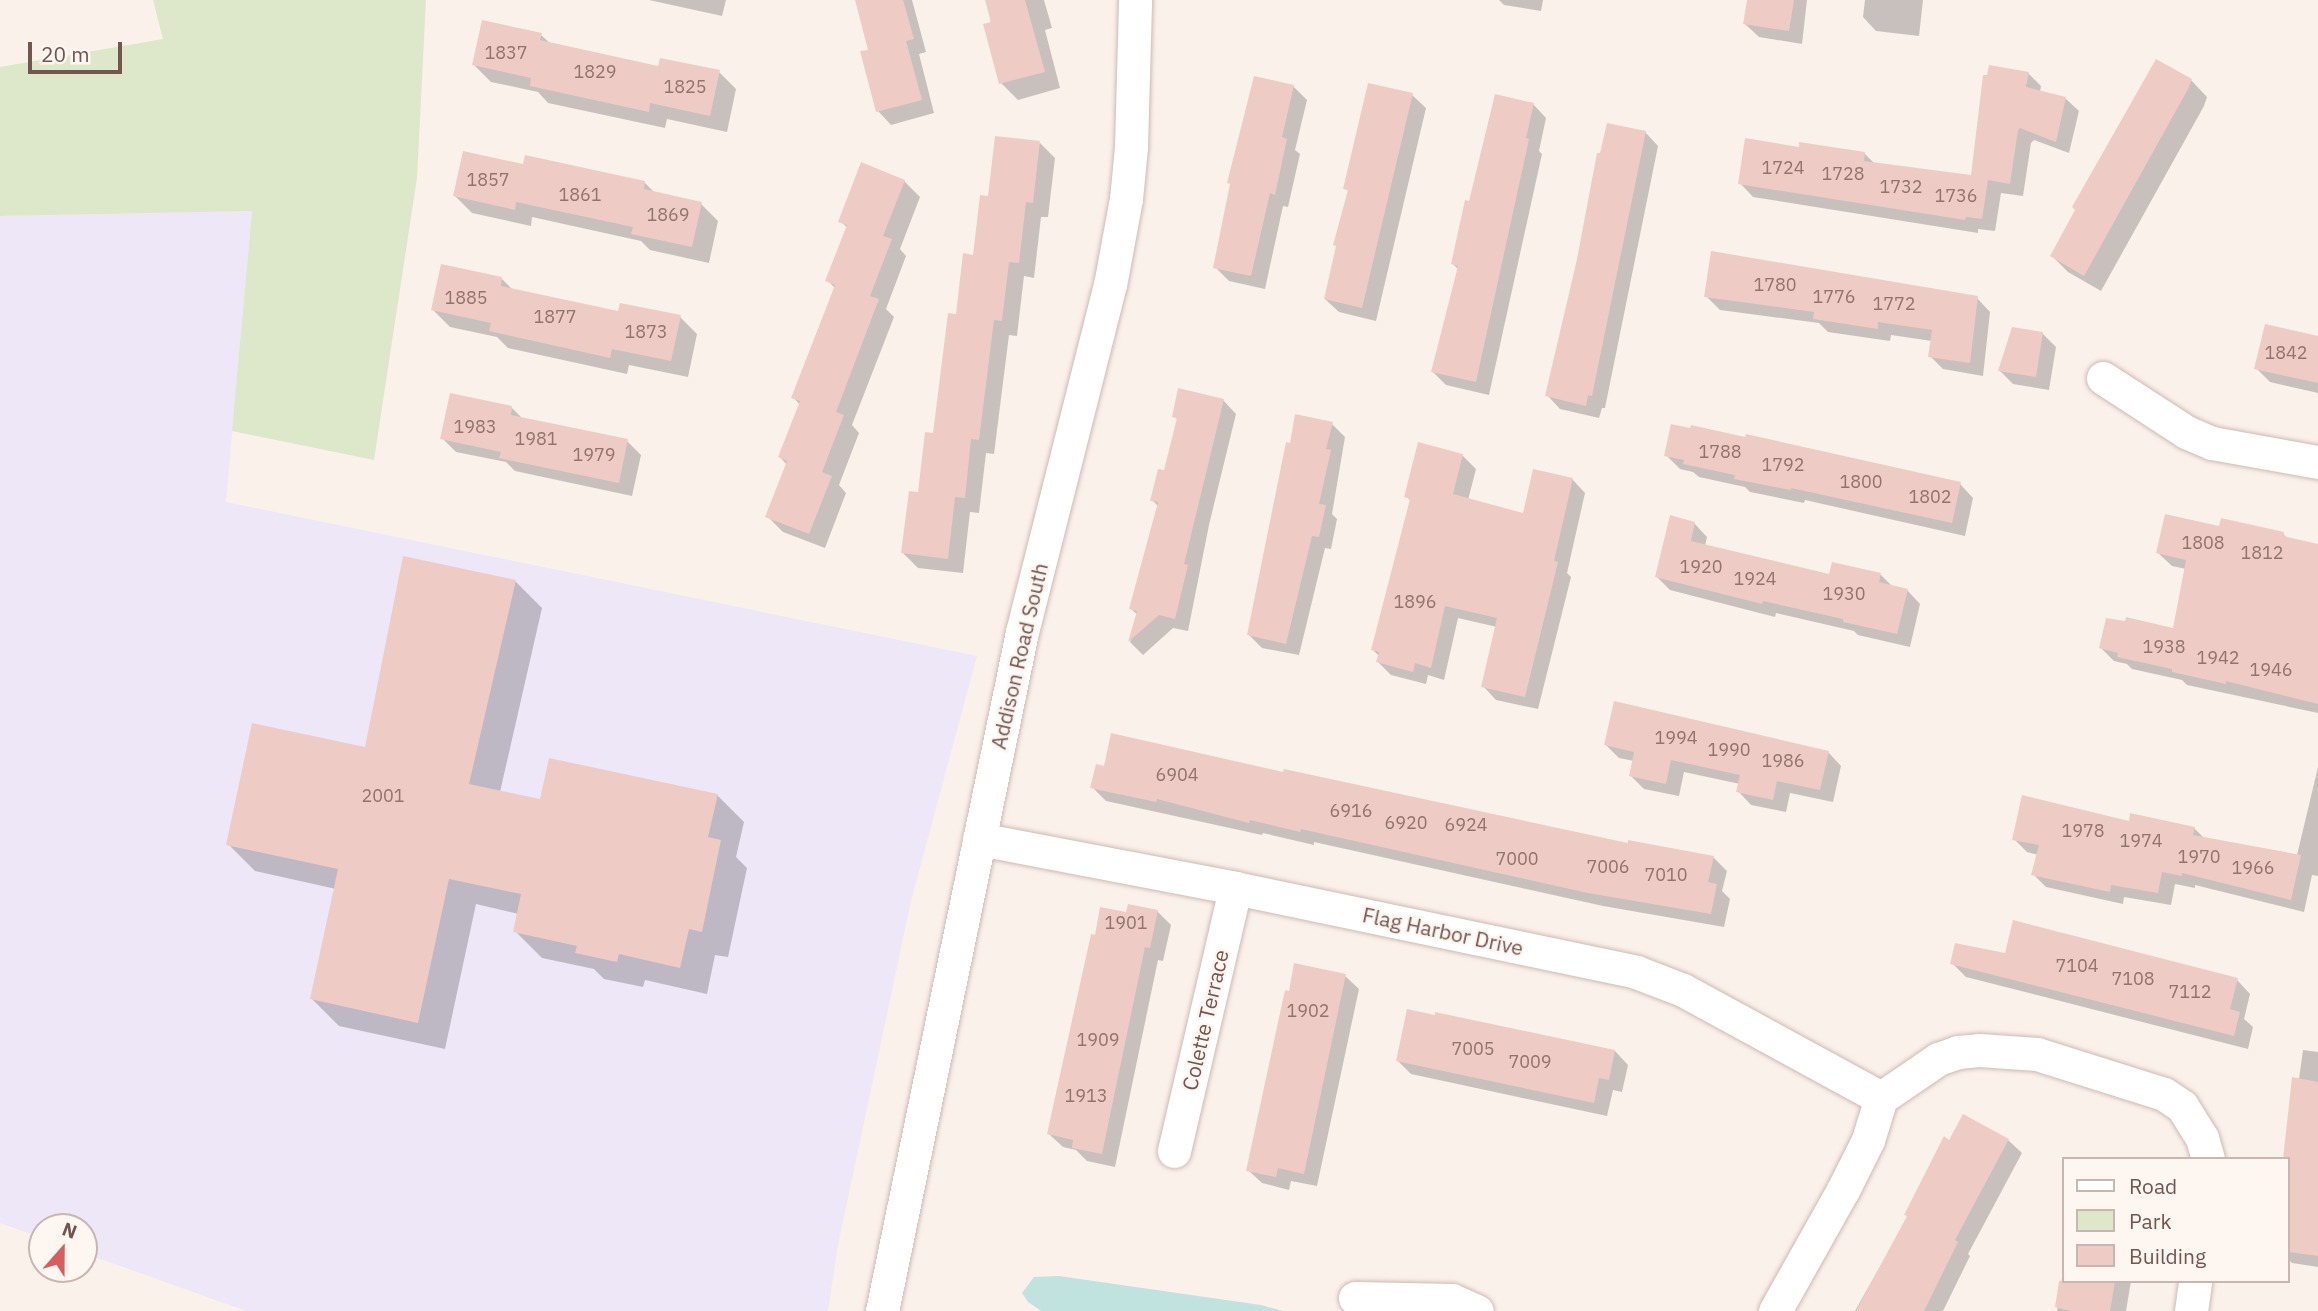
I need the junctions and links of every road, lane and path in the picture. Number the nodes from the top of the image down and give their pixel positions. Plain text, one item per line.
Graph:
1 (1135, 0) edge
2 (2103, 378) dead end
3 (2318, 462) edge
4 (979, 839) junction
5 (1235, 888) junction
6 (1881, 1098) junction
7 (1174, 1151) dead end
8 (2207, 1157) edge
9 (2195, 1283) edge
10 (1355, 1298) dead end
11 (882, 1311) edge
12 (1477, 1311) edge
13 (1775, 1311) edge
14 (2191, 1311) edge

1 - 4 street, Addison Road South
2 - 3 street
4 - 5 street, Flag Harbor Drive
4 - 11 street, Addison Road South
5 - 6 street, Flag Harbor Drive
5 - 7 street, Colette Terrace
6 - 8 street
6 - 13 street
9 - 14 street
10 - 12 street

